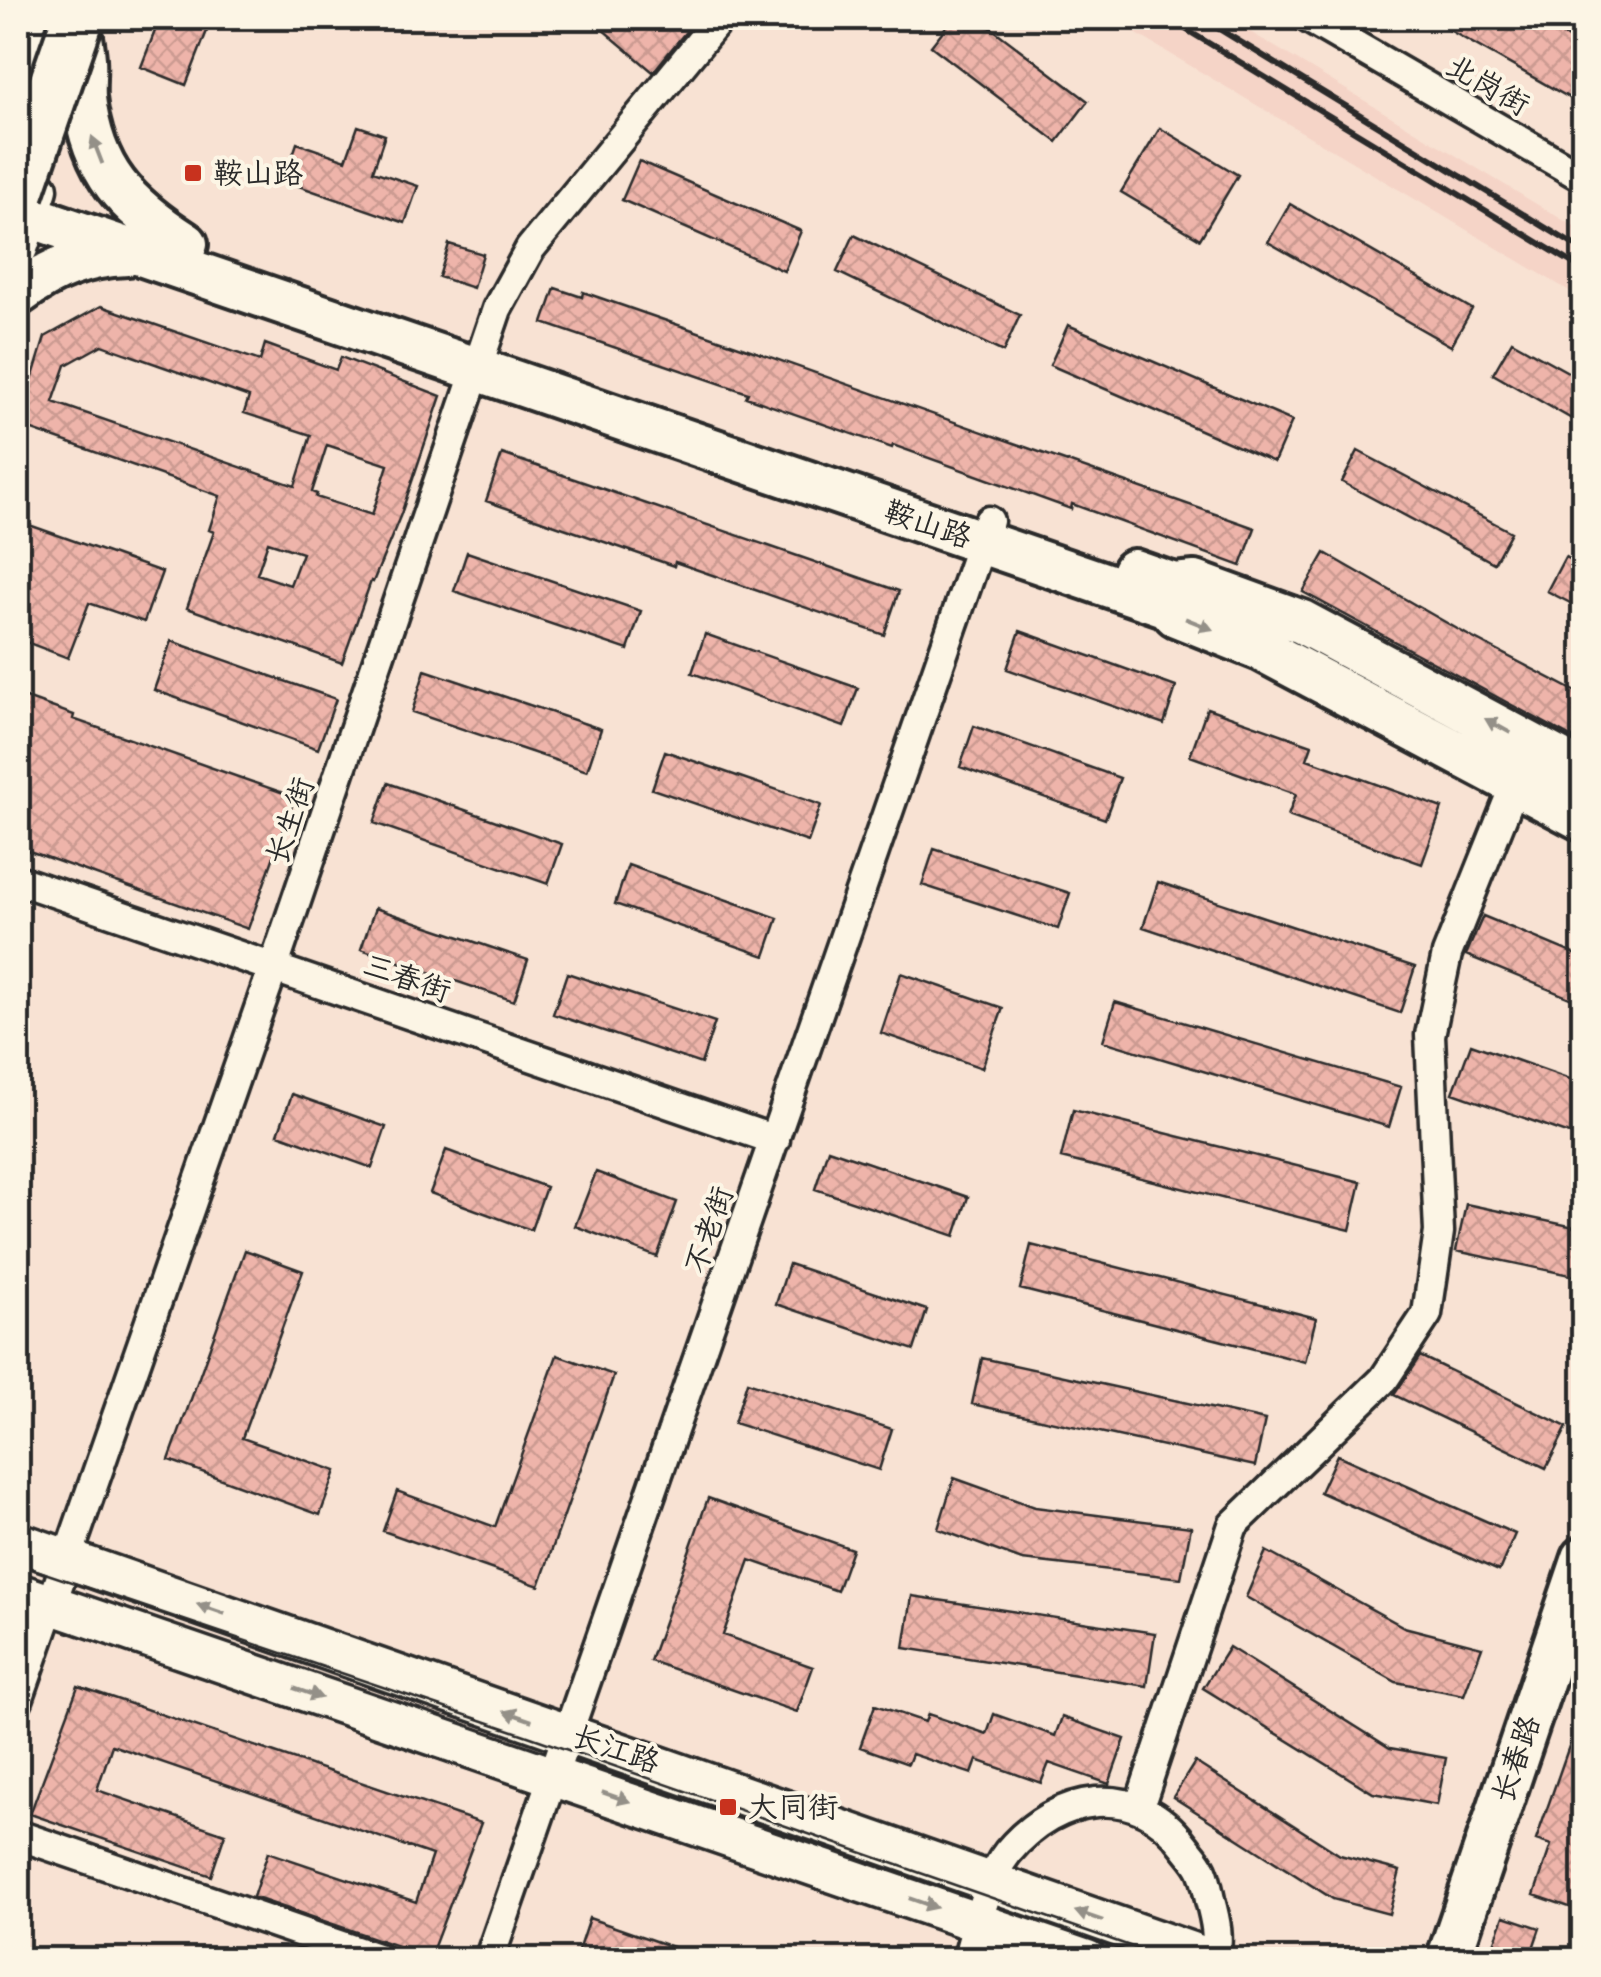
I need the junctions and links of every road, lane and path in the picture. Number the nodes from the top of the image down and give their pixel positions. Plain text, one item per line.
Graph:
1 (98, 18) edge
2 (720, 18) edge
3 (1308, 18) edge
4 (52, 33) edge
5 (18, 132) edge
6 (1584, 178) edge
7 (23, 208) edge
8 (186, 244) junction
9 (140, 254) junction
10 (18, 294) edge
11 (481, 358) junction
12 (985, 532) junction
13 (1584, 773) edge
14 (1516, 782) junction
15 (1584, 820) edge
16 (18, 880) edge
17 (274, 966) junction
18 (775, 1140) junction
19 (18, 1542) edge
20 (1584, 1558) edge
21 (68, 1559) junction
22 (34, 1599) edge
23 (18, 1700) edge
24 (568, 1732) junction
25 (553, 1776) junction
26 (1139, 1807) junction
27 (18, 1835) edge
28 (992, 1881) junction
29 (978, 1922) junction
30 (382, 1960) edge
31 (489, 1960) edge
32 (967, 1960) edge
33 (1087, 1960) edge
34 (1214, 1960) edge
35 (1448, 1960) edge

1 - 4 main road
2 - 11 street, 长生街
3 - 6 street, 北岗街
4 - 5 main road
4 - 7 highway, bridge
8 -> 4 main road
7 - 8 main road, 鞍山路
7 - 9 main road, 鞍山路
8 - 11 main road, 鞍山路
9 - 10 main road
9 - 11 main road, 鞍山路
11 - 12 main road, 鞍山路
11 - 17 street, 长生街
13 -> 12 main road, 鞍山路
12 -> 14 main road, 鞍山路
12 - 18 street, 不老街
14 - 15 main road, 鞍山路
14 - 26 street
16 - 17 street, 三春街
17 - 18 street, 三春街
17 - 21 street, 长生街
18 - 24 street, 不老街
19 - 21 main road, 长江路
20 - 35 main road, 长春路
21 - 22 street, 长生街
24 -> 21 main road, 长江路
22 - 23 street, 长生街
22 -> 25 main road, 长江路
24 - 25 street, 不老街
24 - 28 main road, 长江路
25 -> 29 main road, 长江路
25 - 31 street, 不老街
26 - 28 street
26 - 34 street
27 - 30 street
28 - 29 street
34 -> 28 main road, 长江路
29 - 32 street
29 - 33 main road, 长江路

